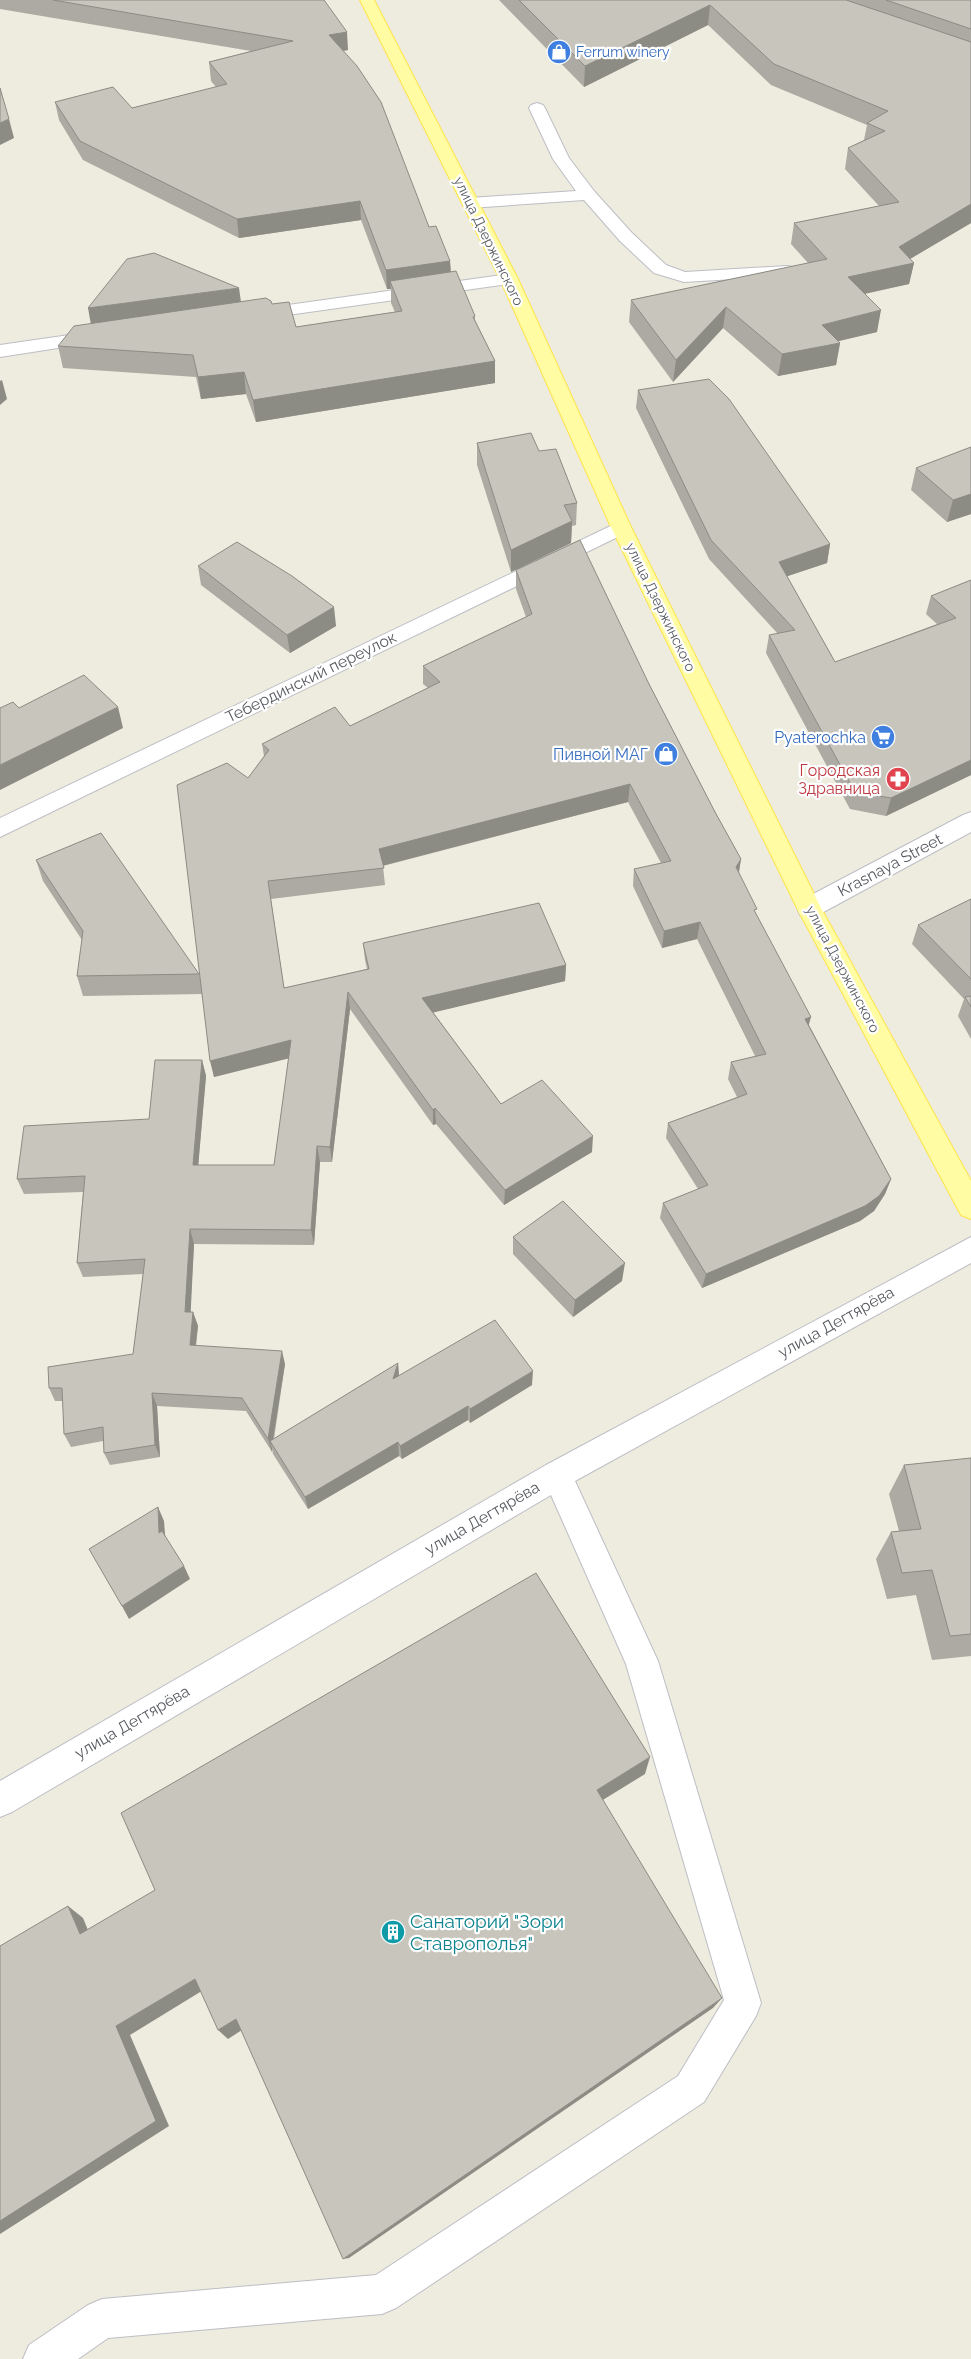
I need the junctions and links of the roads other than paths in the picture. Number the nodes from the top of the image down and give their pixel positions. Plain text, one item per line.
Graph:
1 (366, 0) edge
2 (537, 108) dead end
3 (588, 195) junction
4 (470, 204) junction
5 (787, 272) edge
6 (509, 279) junction
7 (235, 318) edge
8 (118, 334) edge
9 (0, 351) edge
10 (621, 527) junction
11 (971, 821) edge
12 (0, 828) edge
13 (809, 908) junction
14 (971, 1207) edge
15 (971, 1249) edge
16 (557, 1475) junction
17 (0, 1800) edge
18 (43, 2359) edge

1 - 4 main road, улица Дзержинского
2 - 3 street
3 - 4 street
3 - 5 street
4 - 6 main road, улица Дзержинского
6 - 7 street
6 - 10 main road, улица Дзержинского
8 - 9 street
10 - 12 street, Тебердинский переулок
10 - 13 main road, улица Дзержинского
11 - 13 street, Krasnaya Street
13 - 14 main road, улица Дзержинского
15 - 16 street, улица Дегтярёва
16 - 17 street, улица Дегтярёва
16 - 18 street

